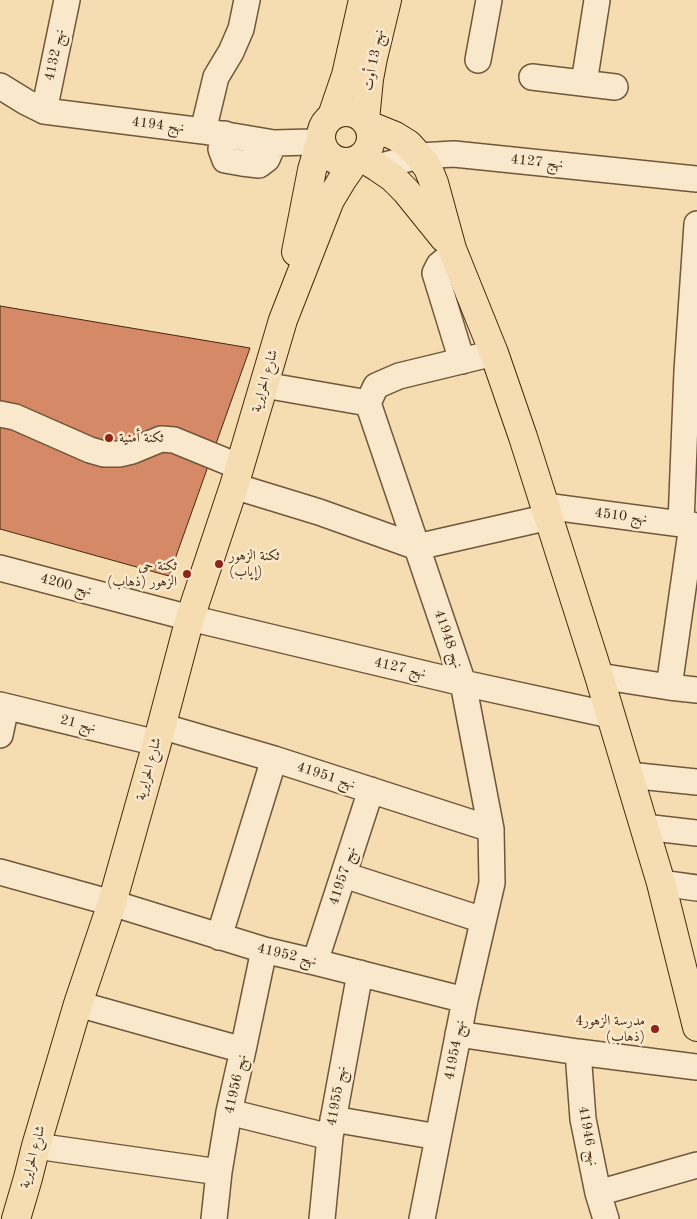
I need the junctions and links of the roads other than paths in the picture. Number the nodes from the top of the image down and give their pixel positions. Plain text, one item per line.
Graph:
1 (67, 0) edge
2 (247, 0) edge
3 (363, 0) edge
4 (387, 0) edge
5 (489, 0) edge
6 (597, 0) edge
7 (478, 60) dead end
8 (532, 77) dead end
9 (584, 83) junction
10 (0, 86) edge
11 (615, 87) dead end
12 (44, 111) junction
13 (367, 122) junction
14 (324, 130) junction
15 (214, 133) junction
16 (420, 156) junction
17 (365, 162) junction
18 (697, 179) edge
19 (697, 224) edge
20 (454, 253) junction
21 (283, 320) junction
22 (494, 353) junction
23 (462, 361) junction
24 (264, 385) junction
25 (368, 402) junction
26 (0, 414) edge
27 (237, 477) junction
28 (547, 512) junction
29 (690, 525) edge
30 (417, 547) junction
31 (0, 568) edge
32 (190, 618) junction
33 (599, 676) junction
34 (463, 683) junction
35 (669, 687) junction
36 (697, 690) edge
37 (3, 706) edge
38 (610, 715) junction
39 (159, 734) junction
40 (0, 735) edge
41 (274, 759) junction
42 (629, 775) junction
43 (697, 782) edge
44 (371, 790) junction
45 (644, 827) junction
46 (491, 829) junction
47 (697, 833) edge
48 (0, 872) edge
49 (344, 875) junction
50 (492, 883) joint
51 (661, 883) junction
52 (697, 888) edge
53 (112, 903) junction
54 (483, 920) junction
55 (219, 937) junction
56 (264, 950) junction
57 (316, 962) junction
58 (690, 971) edge
59 (360, 973) junction
60 (465, 1000) junction
61 (78, 1004) junction
62 (697, 1027) edge
63 (458, 1034) junction
64 (243, 1050) junction
65 (578, 1052) junction
66 (697, 1067) edge
67 (229, 1112) junction
68 (331, 1128) junction
69 (438, 1136) junction
70 (36, 1146) junction
71 (697, 1165) edge
72 (219, 1172) junction
73 (598, 1193) junction
74 (16, 1219) edge
75 (214, 1219) edge
76 (322, 1219) edge
77 (423, 1219) edge
78 (606, 1219) edge

1 - 12 street, نهج 4132
2 - 15 street
3 - 14 main road, نهج 13 أوت
4 - 13 main road, نهج 13 أوت
5 - 7 street
6 - 9 street
8 - 9 street
9 - 11 street
10 - 12 street, نهج 4194
12 - 15 street, نهج 4194
13 - 14 main road
13 - 16 main road
13 - 17 main road
14 - 15 street, نهج 4194
14 - 17 main road
14 - 21 main road, شارع الحرايرية
16 - 17 street, نهج 4127
16 - 18 street, نهج 4127
16 - 20 main road
17 - 20 main road
17 - 21 main road, شارع الحرايرية
19 - 29 street
20 - 22 main road
20 - 23 street
21 - 24 main road, شارع الحرايرية
22 - 23 street
22 - 28 main road
23 - 25 street
24 - 25 street
24 - 27 main road, شارع الحرايرية
25 - 30 street, نهج 41948
26 - 27 street
27 - 30 street
27 - 32 main road, شارع الحرايرية
28 - 29 street, نهج 4510
28 - 30 street
28 - 33 main road
29 - 35 street
30 - 34 street, نهج 41948
31 - 32 street, نهج 4200
32 - 34 street, نهج 4127
32 - 39 main road, شارع الحرايرية
33 - 35 street
33 - 38 main road
34 - 38 street, نهج 4127
34 - 46 street, نهج 41948
35 - 36 street
37 - 39 street, نهج 21
37 - 40 street
38 - 42 main road
39 - 41 street, نهج 41951
39 - 53 main road, شارع الحرايرية
41 - 44 street, نهج 41951
41 - 55 street
42 - 43 street
42 - 45 main road
44 - 46 street, نهج 41951
44 - 49 street, نهج 41957
45 - 47 street
45 - 51 main road
46 - 50 street, نهج 41948
48 - 53 street, نهج 41952
49 - 54 street
49 - 57 street, نهج 41957
50 - 54 street, نهج 41954
51 - 52 street
51 - 58 main road
53 - 55 street, نهج 41952
53 - 61 main road, شارع الحرايرية
54 - 60 street, نهج 41954
55 - 56 street, نهج 41952
56 - 57 street, نهج 41952
56 - 64 street, نهج 41956
57 - 59 street, نهج 41952
58 - 62 main road
59 - 60 street, نهج 41952
59 - 68 street, نهج 41955
60 - 63 street, نهج 41954
61 - 64 street
61 - 70 main road, شارع الحرايرية
63 - 65 street
63 - 69 street, نهج 41954
64 - 67 street, نهج 41956
65 - 66 street
65 - 73 street, نهج 41946
67 - 68 street
67 - 72 street, نهج 41956
68 - 69 street
68 - 76 street, نهج 41955
69 - 77 street, نهج 41954
70 - 72 street
70 - 74 main road, شارع الحرايرية
71 - 73 street
72 - 75 street, نهج 41956
73 - 78 street, نهج 41946

